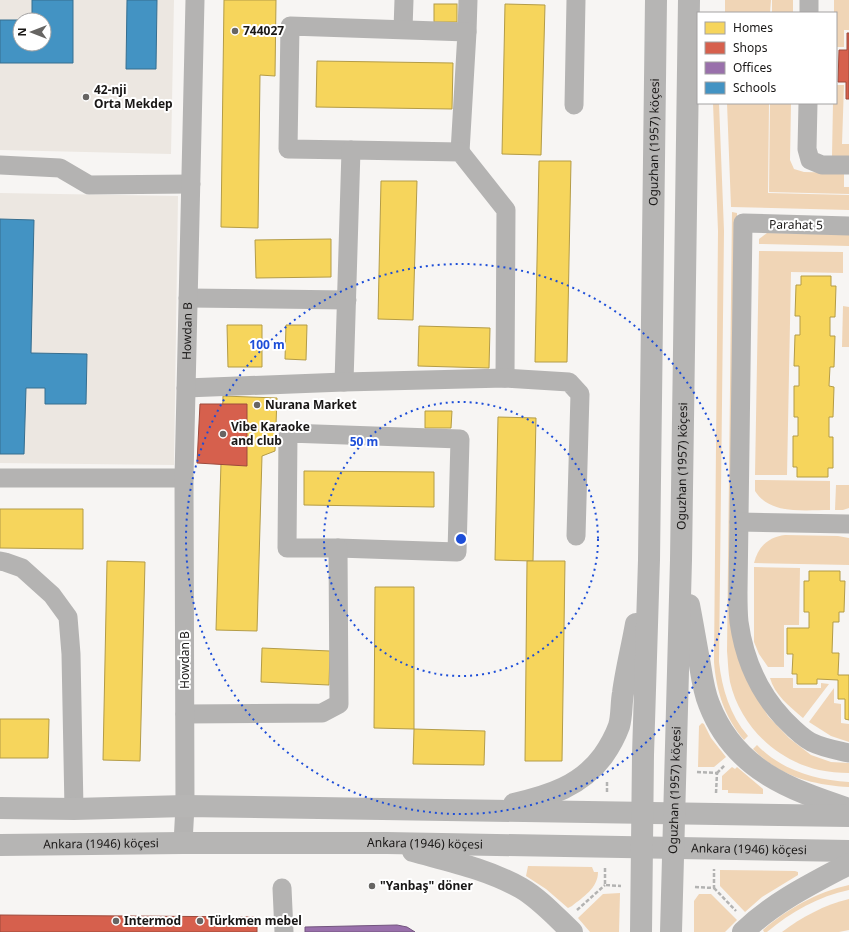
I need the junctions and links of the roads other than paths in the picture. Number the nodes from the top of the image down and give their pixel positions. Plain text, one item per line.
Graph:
1 (195, 0) edge
2 (404, 0) edge
3 (468, 0) edge
4 (576, 0) edge
5 (656, 0) edge
6 (689, 0) edge
7 (810, 0) edge
8 (809, 12) edge
9 (403, 29) junction
10 (467, 32) junction
11 (693, 66) edge
12 (808, 104) edge
13 (574, 105) dead end
14 (351, 150) junction
15 (460, 152) junction
16 (849, 165) edge
17 (0, 166) edge
18 (191, 184) junction
19 (849, 226) edge
20 (188, 298) junction
21 (347, 300) junction
22 (505, 378) junction
23 (344, 382) junction
24 (186, 388) junction
25 (0, 478) edge
26 (184, 478) junction
27 (739, 522) junction
28 (849, 524) edge
29 (576, 536) dead end
30 (338, 548) junction
31 (648, 560) junction
32 (681, 560) junction
33 (0, 561) edge
34 (185, 714) junction
35 (849, 753) edge
36 (185, 806) junction
37 (0, 808) edge
38 (74, 809) junction
39 (849, 809) edge
40 (488, 810) junction
41 (642, 813) junction
42 (674, 814) junction
43 (849, 816) edge
44 (183, 842) junction
45 (387, 843) junction
46 (0, 845) edge
47 (642, 847) junction
48 (673, 847) junction
49 (849, 850) edge
50 (849, 864) edge
51 (282, 888) dead end
52 (573, 923) edge
53 (742, 924) edge
54 (284, 932) edge
55 (641, 932) edge
56 (672, 932) edge

1 - 18 lane, Howdan B
2 - 9 lane
3 - 10 lane
4 - 13 lane
5 - 31 main road, Oguzhan (1957) köçesi
6 - 11 main road, Oguzhan (1957) köçesi
7 - 8 lane
9 - 10 lane
9 - 14 lane
10 - 15 lane
11 - 32 main road, Oguzhan (1957) köçesi
12 - 16 lane
14 - 15 lane
14 - 21 lane
15 - 22 lane
17 - 18 lane
18 - 20 lane, Howdan B
19 - 27 lane, Parahat 5
20 - 21 lane
20 - 24 lane, Howdan B
21 - 23 lane
22 - 23 lane
22 - 29 lane
23 - 24 lane
24 - 26 lane, Howdan B
25 - 26 lane
26 - 34 lane, Howdan B
27 - 28 lane
27 - 35 lane
30 - 30 lane
30 - 34 lane
31 - 40 main road
31 - 41 main road, Oguzhan (1957) köçesi
32 - 39 main road
32 - 42 main road, Oguzhan (1957) köçesi
33 - 38 lane
34 - 36 lane, Howdan B
36 - 38 main road
36 - 40 main road
36 - 44 lane, Howdan B
37 - 38 main road
40 - 41 main road
41 - 42 main road
41 - 47 main road, Oguzhan (1957) köçesi
42 - 43 main road
42 - 48 main road, Oguzhan (1957) köçesi
44 - 45 main road, Ankara (1946) köçesi
44 - 46 main road, Ankara (1946) köçesi
45 - 47 main road, Ankara (1946) köçesi
45 - 52 main road
47 - 48 main road, Ankara (1946) köçesi
47 - 55 main road, Oguzhan (1957) köçesi
48 - 49 main road, Ankara (1946) köçesi
48 - 56 main road, Oguzhan (1957) köçesi
50 - 53 main road
51 - 54 lane

